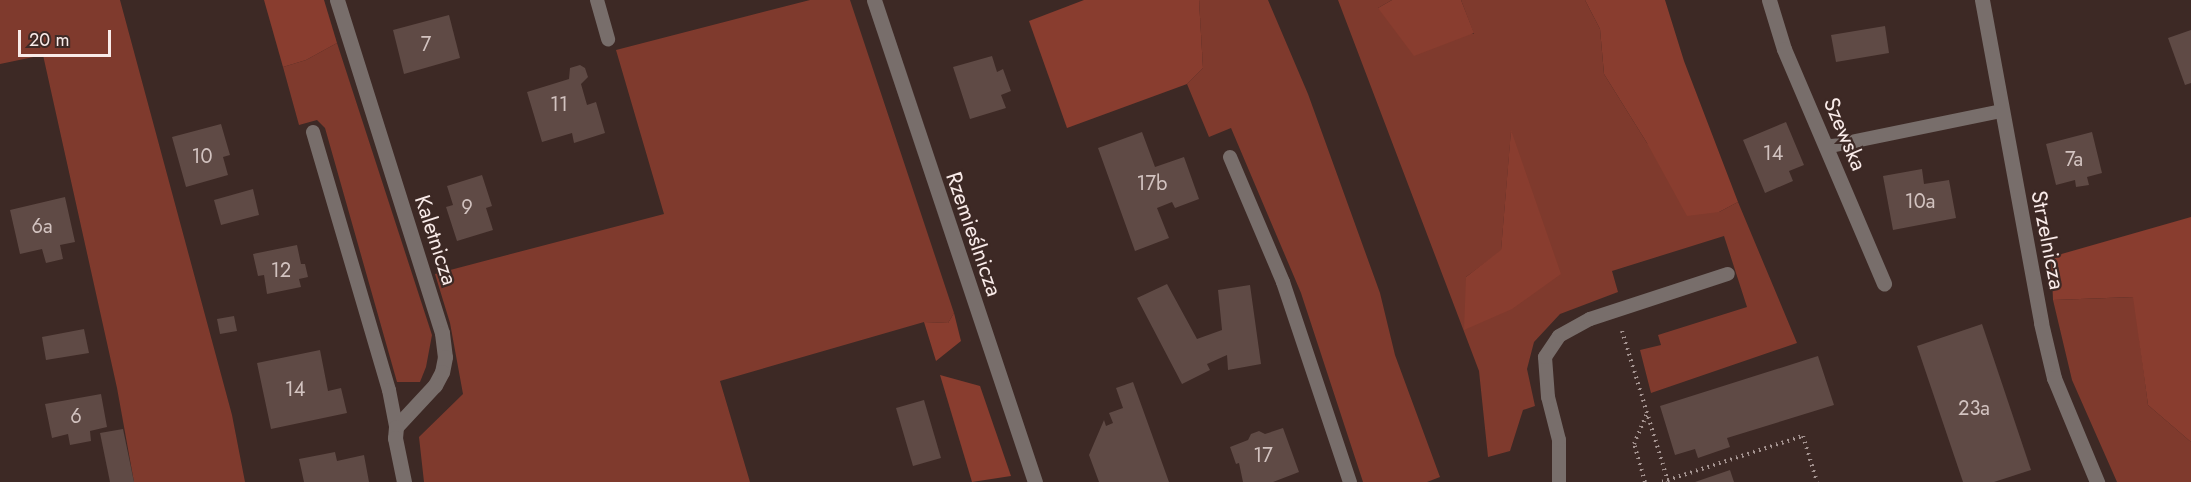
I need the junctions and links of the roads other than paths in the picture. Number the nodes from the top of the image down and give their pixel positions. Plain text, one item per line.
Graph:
1 (337, 0) edge
2 (597, 0) edge
3 (874, 0) edge
4 (1769, 0) edge
5 (1982, 0) edge
6 (608, 39) dead end
7 (2001, 111) junction
8 (313, 132) dead end
9 (1826, 147) junction
10 (1230, 157) dead end
11 (1728, 274) dead end
12 (1884, 284) dead end
13 (396, 427) junction
14 (404, 482) edge
15 (1035, 482) edge
16 (1350, 482) edge
17 (1559, 482) edge
18 (2097, 482) edge

1 - 13 street, Kaletnicza
2 - 6 lane
3 - 15 street, Rzemieślnicza
4 - 9 street, Szewska
5 - 7 street, Strzelnicza
7 - 9 lane
7 - 18 street, Strzelnicza
8 - 13 lane
9 - 12 street, Szewska
10 - 16 lane
11 - 17 lane
13 - 14 street

